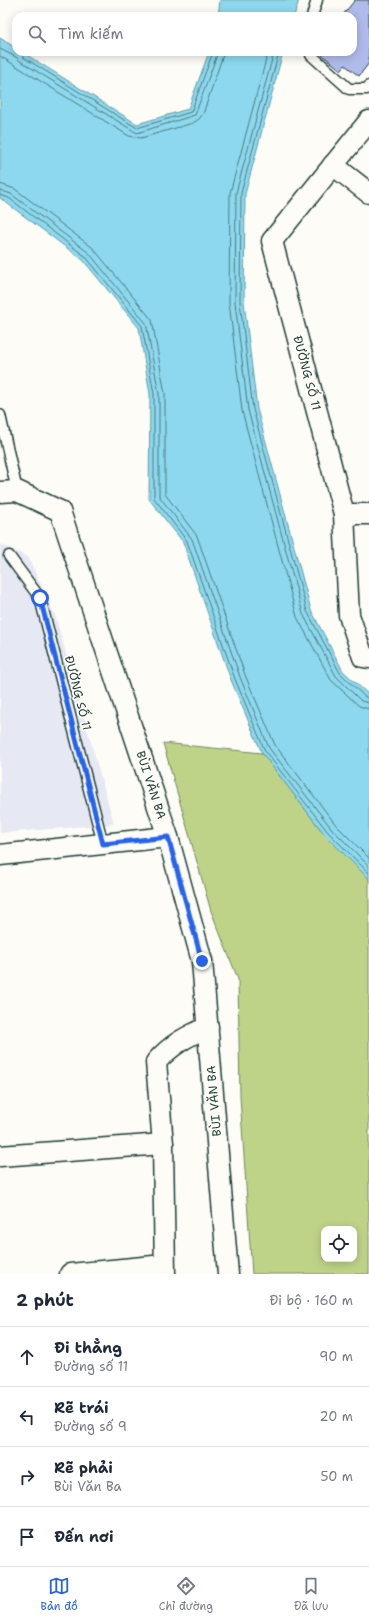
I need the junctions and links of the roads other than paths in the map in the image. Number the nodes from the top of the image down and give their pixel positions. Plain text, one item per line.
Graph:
1 (317, 0) edge
2 (313, 12) edge
3 (312, 56) edge
4 (369, 86) edge
5 (369, 121) edge
6 (333, 165) junction
7 (369, 193) edge
8 (0, 415) edge
9 (9, 491) edge
10 (344, 514) junction
11 (369, 514) edge
12 (9, 556) dead end
13 (366, 657) edge
14 (168, 837) junction
15 (103, 844) junction
16 (0, 855) edge
17 (208, 1027) junction
18 (163, 1144) junction
19 (0, 1156) edge
20 (164, 1269) edge
21 (70, 1274) edge
22 (228, 1274) edge

1 - 2 lane
3 - 4 lane
5 - 6 street, ĐƯỜNG SỐ 11
6 - 7 street
6 - 10 street, ĐƯỜNG SỐ 11
8 - 9 lane
9 - 14 street, BÙI VĂN BA
10 - 11 street
10 - 13 street, ĐƯỜNG SỐ 11
12 - 15 lane, ĐƯỜNG SỐ 11
14 - 15 street
14 - 17 street, BÙI VĂN BA
15 - 16 street
17 - 18 street
17 - 22 street, BÙI VĂN BA
18 - 19 street
18 - 20 street
20 - 21 street

